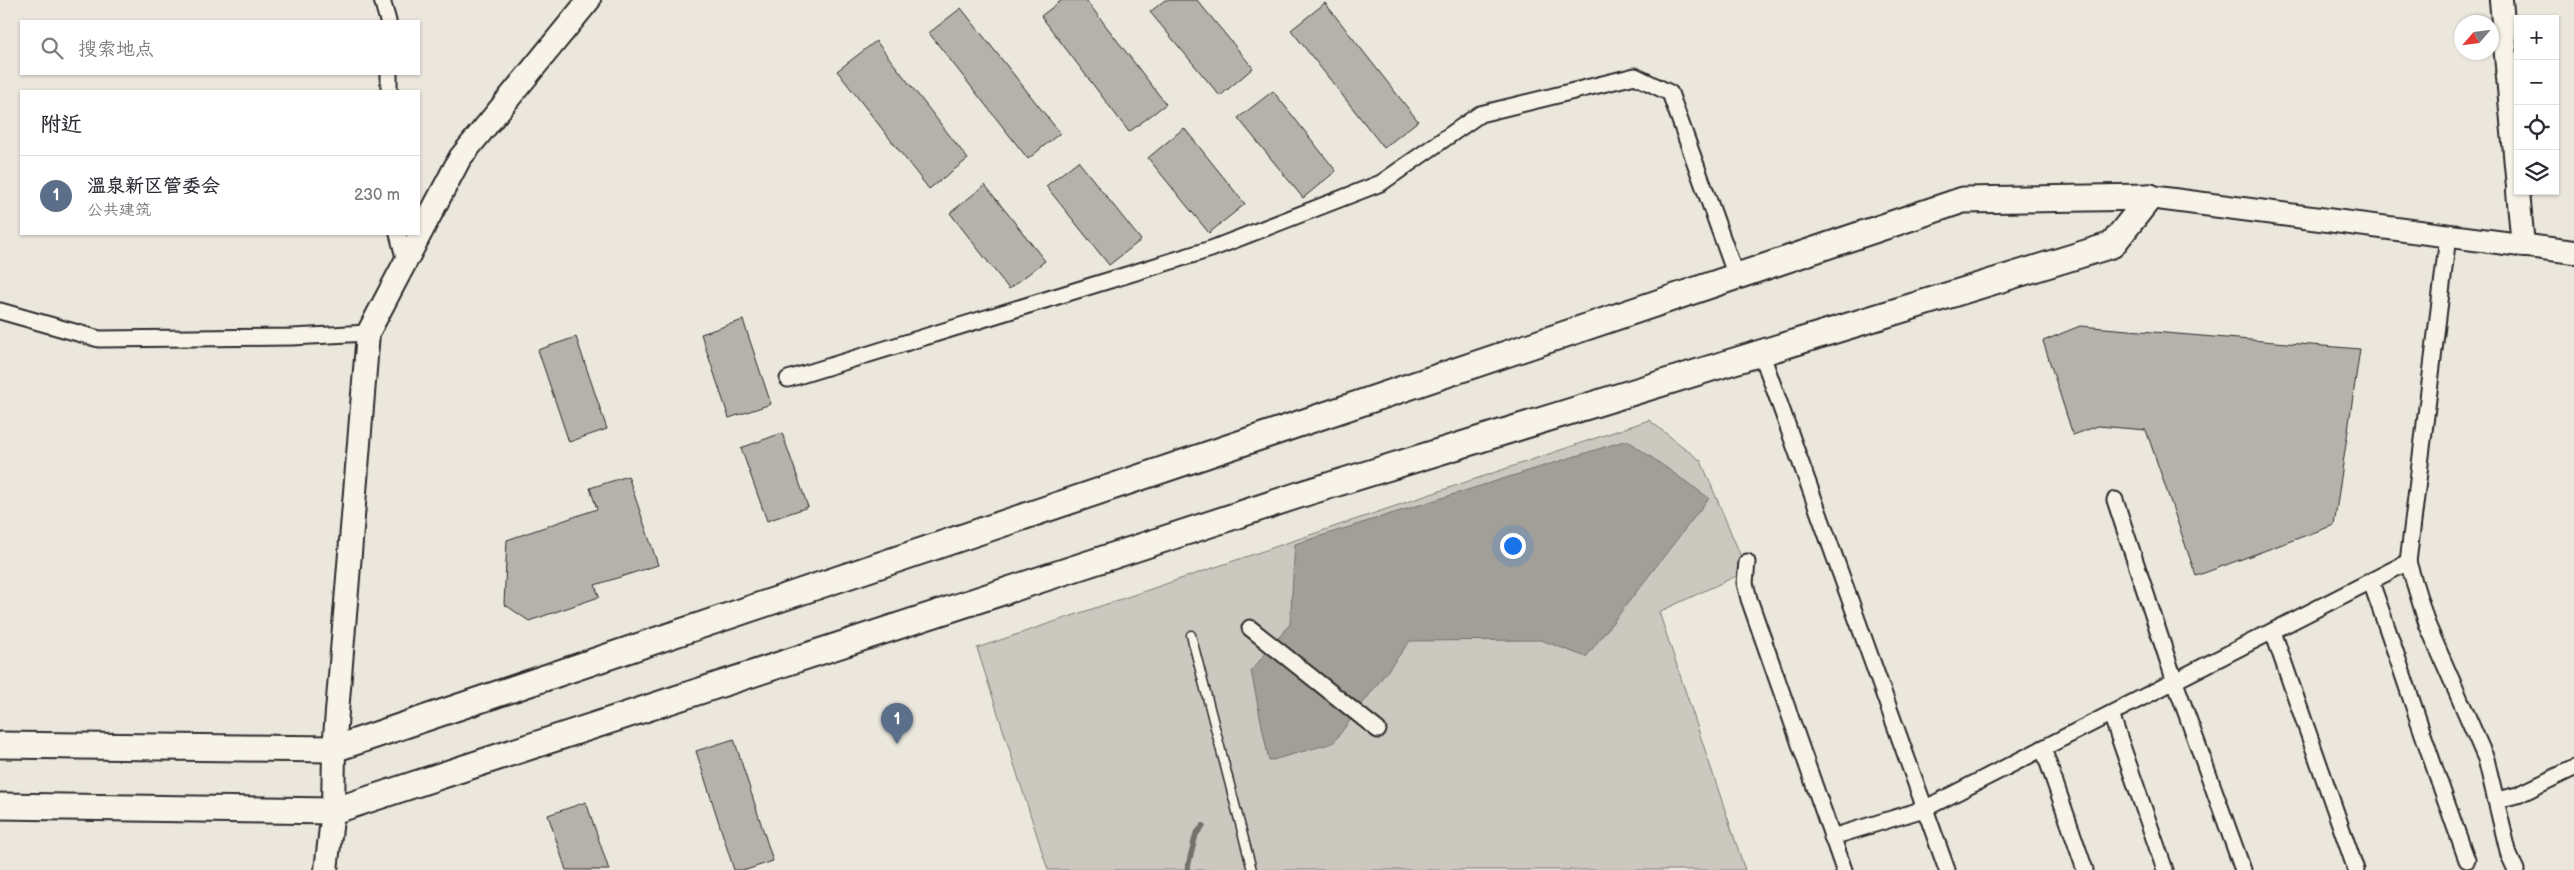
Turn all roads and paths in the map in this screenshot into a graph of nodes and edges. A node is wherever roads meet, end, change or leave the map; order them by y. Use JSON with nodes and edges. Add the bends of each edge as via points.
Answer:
{"nodes":[{"id":1,"x":382,"y":0,"type":"edge"},
{"id":2,"x":589,"y":0,"type":"edge"},
{"id":3,"x":2501,"y":0,"type":"edge"},
{"id":4,"x":388,"y":20,"type":"edge"},
{"id":5,"x":390,"y":75,"type":"edge"},
{"id":6,"x":389,"y":90,"type":"edge"},
{"id":7,"x":2515,"y":150,"type":"edge"},
{"id":8,"x":2518,"y":195,"type":"edge"},
{"id":9,"x":2150,"y":197,"type":"junction"},
{"id":10,"x":420,"y":233,"type":"edge"},
{"id":11,"x":398,"y":235,"type":"edge"},
{"id":12,"x":419,"y":235,"type":"edge"},
{"id":13,"x":2448,"y":236,"type":"junction"},
{"id":14,"x":2523,"y":246,"type":"junction"},
{"id":15,"x":2574,"y":252,"type":"edge"},
{"id":16,"x":405,"y":261,"type":"junction"},
{"id":17,"x":1736,"y":276,"type":"junction"},
{"id":18,"x":0,"y":311,"type":"edge"},
{"id":19,"x":368,"y":332,"type":"junction"},
{"id":20,"x":1761,"y":352,"type":"junction"},
{"id":21,"x":788,"y":379,"type":"dead end"},
{"id":22,"x":2115,"y":500,"type":"dead end"},
{"id":23,"x":1747,"y":562,"type":"dead end"},
{"id":24,"x":2408,"y":562,"type":"junction"},
{"id":25,"x":2370,"y":582,"type":"junction"},
{"id":26,"x":1250,"y":628,"type":"dead end"},
{"id":27,"x":2273,"y":632,"type":"junction"},
{"id":28,"x":1191,"y":635,"type":"dead end"},
{"id":29,"x":2175,"y":682,"type":"junction"},
{"id":30,"x":2111,"y":714,"type":"junction"},
{"id":31,"x":1378,"y":730,"type":"dead end"},
{"id":32,"x":0,"y":745,"type":"edge"},
{"id":33,"x":2044,"y":748,"type":"junction"},
{"id":34,"x":334,"y":749,"type":"junction"},
{"id":35,"x":2574,"y":768,"type":"edge"},
{"id":36,"x":2496,"y":800,"type":"junction"},
{"id":37,"x":0,"y":806,"type":"edge"},
{"id":38,"x":1924,"y":809,"type":"junction"},
{"id":39,"x":333,"y":811,"type":"junction"},
{"id":40,"x":1832,"y":837,"type":"junction"},
{"id":41,"x":2467,"y":860,"type":"dead end"},
{"id":42,"x":326,"y":870,"type":"edge"},
{"id":43,"x":1252,"y":870,"type":"edge"},
{"id":44,"x":1844,"y":870,"type":"edge"},
{"id":45,"x":1947,"y":870,"type":"edge"},
{"id":46,"x":2085,"y":870,"type":"edge"},
{"id":47,"x":2165,"y":870,"type":"edge"},
{"id":48,"x":2243,"y":870,"type":"edge"},
{"id":49,"x":2356,"y":870,"type":"edge"},
{"id":50,"x":2516,"y":870,"type":"edge"}],
"edges":[{"from":1,"to":4,"type":"street"},
{"from":2,"to":10,"type":"street","via":[[460,158]]},
{"from":3,"to":7,"type":"street"},
{"from":5,"to":6,"type":"street"},
{"from":8,"to":14,"type":"street"},
{"from":9,"to":13,"type":"street"},
{"from":9,"to":17,"type":"main road","via":[[1963,200]]},
{"from":9,"to":20,"type":"main road","via":[[2112,245]]},
{"from":11,"to":16,"type":"street"},
{"from":12,"to":16,"type":"street"},
{"from":13,"to":14,"type":"street"},
{"from":13,"to":24,"type":"street"},
{"from":14,"to":15,"type":"street"},
{"from":16,"to":19,"type":"street"},
{"from":17,"to":21,"type":"street","via":[[1670,93],[1635,76],[1480,114],[1382,183],[1212,249]]},
{"from":17,"to":34,"type":"main road"},
{"from":18,"to":19,"type":"street","via":[[99,339],[292,337]]},
{"from":19,"to":34,"type":"street"},
{"from":20,"to":38,"type":"street"},
{"from":20,"to":39,"type":"main road","via":[[1305,493]]},
{"from":22,"to":29,"type":"street"},
{"from":23,"to":40,"type":"street","via":[[1745,583],[1749,599]]},
{"from":24,"to":25,"type":"street"},
{"from":24,"to":36,"type":"street","via":[[2427,624],[2486,759]]},
{"from":25,"to":27,"type":"street"},
{"from":25,"to":41,"type":"street","via":[[2409,686],[2430,759]]},
{"from":26,"to":31,"type":"street"},
{"from":27,"to":29,"type":"street"},
{"from":27,"to":49,"type":"street"},
{"from":28,"to":43,"type":"lane"},
{"from":29,"to":30,"type":"street"},
{"from":29,"to":48,"type":"street"},
{"from":30,"to":33,"type":"street"},
{"from":30,"to":47,"type":"street"},
{"from":32,"to":34,"type":"main road"},
{"from":33,"to":38,"type":"street"},
{"from":33,"to":46,"type":"street"},
{"from":34,"to":39,"type":"street"},
{"from":35,"to":36,"type":"street","via":[[2518,795]]},
{"from":36,"to":50,"type":"street","via":[[2509,855]]},
{"from":37,"to":39,"type":"main road"},
{"from":38,"to":40,"type":"street"},
{"from":38,"to":45,"type":"street"},
{"from":39,"to":42,"type":"street"},
{"from":40,"to":44,"type":"street"}]}
